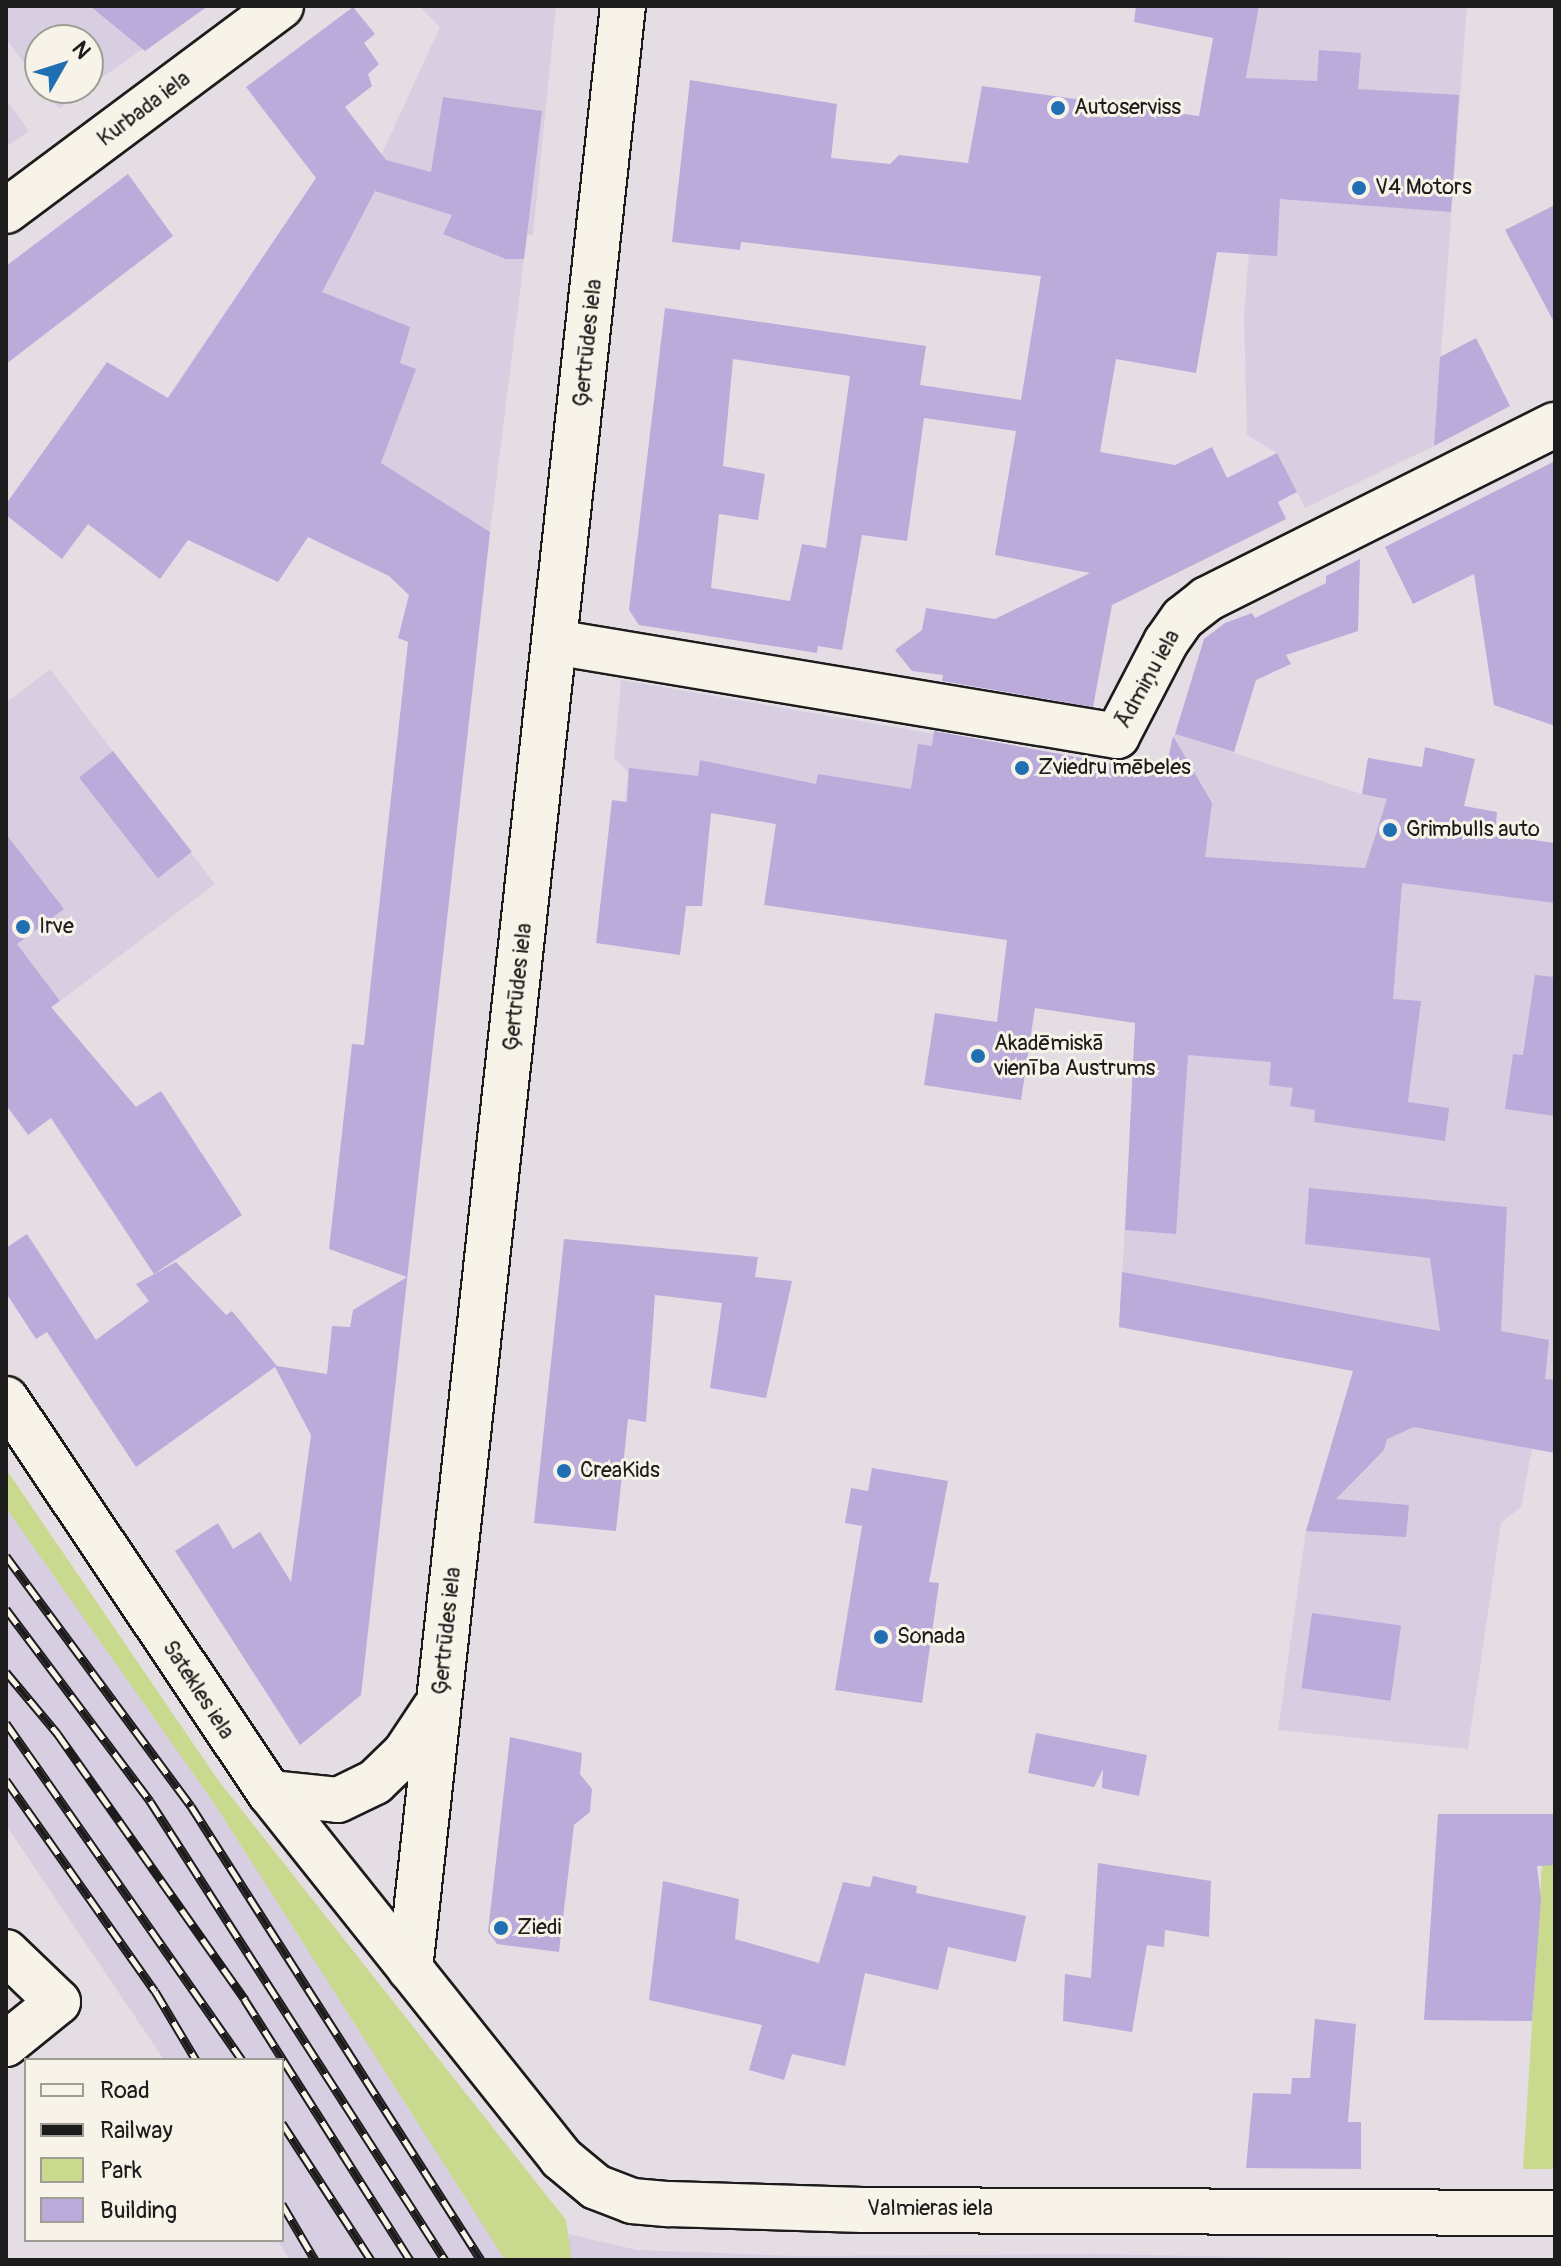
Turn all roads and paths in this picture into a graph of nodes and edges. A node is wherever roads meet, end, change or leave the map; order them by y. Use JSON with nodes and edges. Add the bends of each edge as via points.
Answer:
{"nodes":[{"id":1,"x":281,"y":6,"type":"edge"},
{"id":2,"x":623,"y":6,"type":"edge"},
{"id":3,"x":6,"y":211,"type":"edge"},
{"id":4,"x":1555,"y":425,"type":"edge"},
{"id":5,"x":554,"y":642,"type":"junction"},
{"id":6,"x":6,"y":1399,"type":"edge"},
{"id":7,"x":439,"y":1703,"type":"junction"},
{"id":8,"x":270,"y":1793,"type":"junction"},
{"id":9,"x":6,"y":1952,"type":"edge"},
{"id":10,"x":410,"y":1969,"type":"junction"},
{"id":11,"x":6,"y":2044,"type":"edge"},
{"id":12,"x":1555,"y":2213,"type":"edge"}],
"edges":[{"from":1,"to":3,"type":"street","name":"Kurbada iela"},
{"from":2,"to":5,"type":"street","name":"Ģertrūdes iela"},
{"from":4,"to":5,"type":"street","name":"Ādmiņu iela","via":[[1207,599],[1183,618],[1166,642],[1117,736]]},
{"from":5,"to":7,"type":"street","name":"Ģertrūdes iela"},
{"from":6,"to":8,"type":"street","name":"Satekles iela"},
{"from":7,"to":8,"type":"street","via":[[405,1753],[375,1782],[338,1800]]},
{"from":7,"to":10,"type":"street","name":"Ģertrūdes iela"},
{"from":8,"to":10,"type":"street","name":"Satekles iela"},
{"from":9,"to":11,"type":"street","via":[[58,2002]]},
{"from":10,"to":12,"type":"street","name":"Valmieras iela","via":[[561,2158],[596,2187],[632,2201],[863,2210]]}]}
